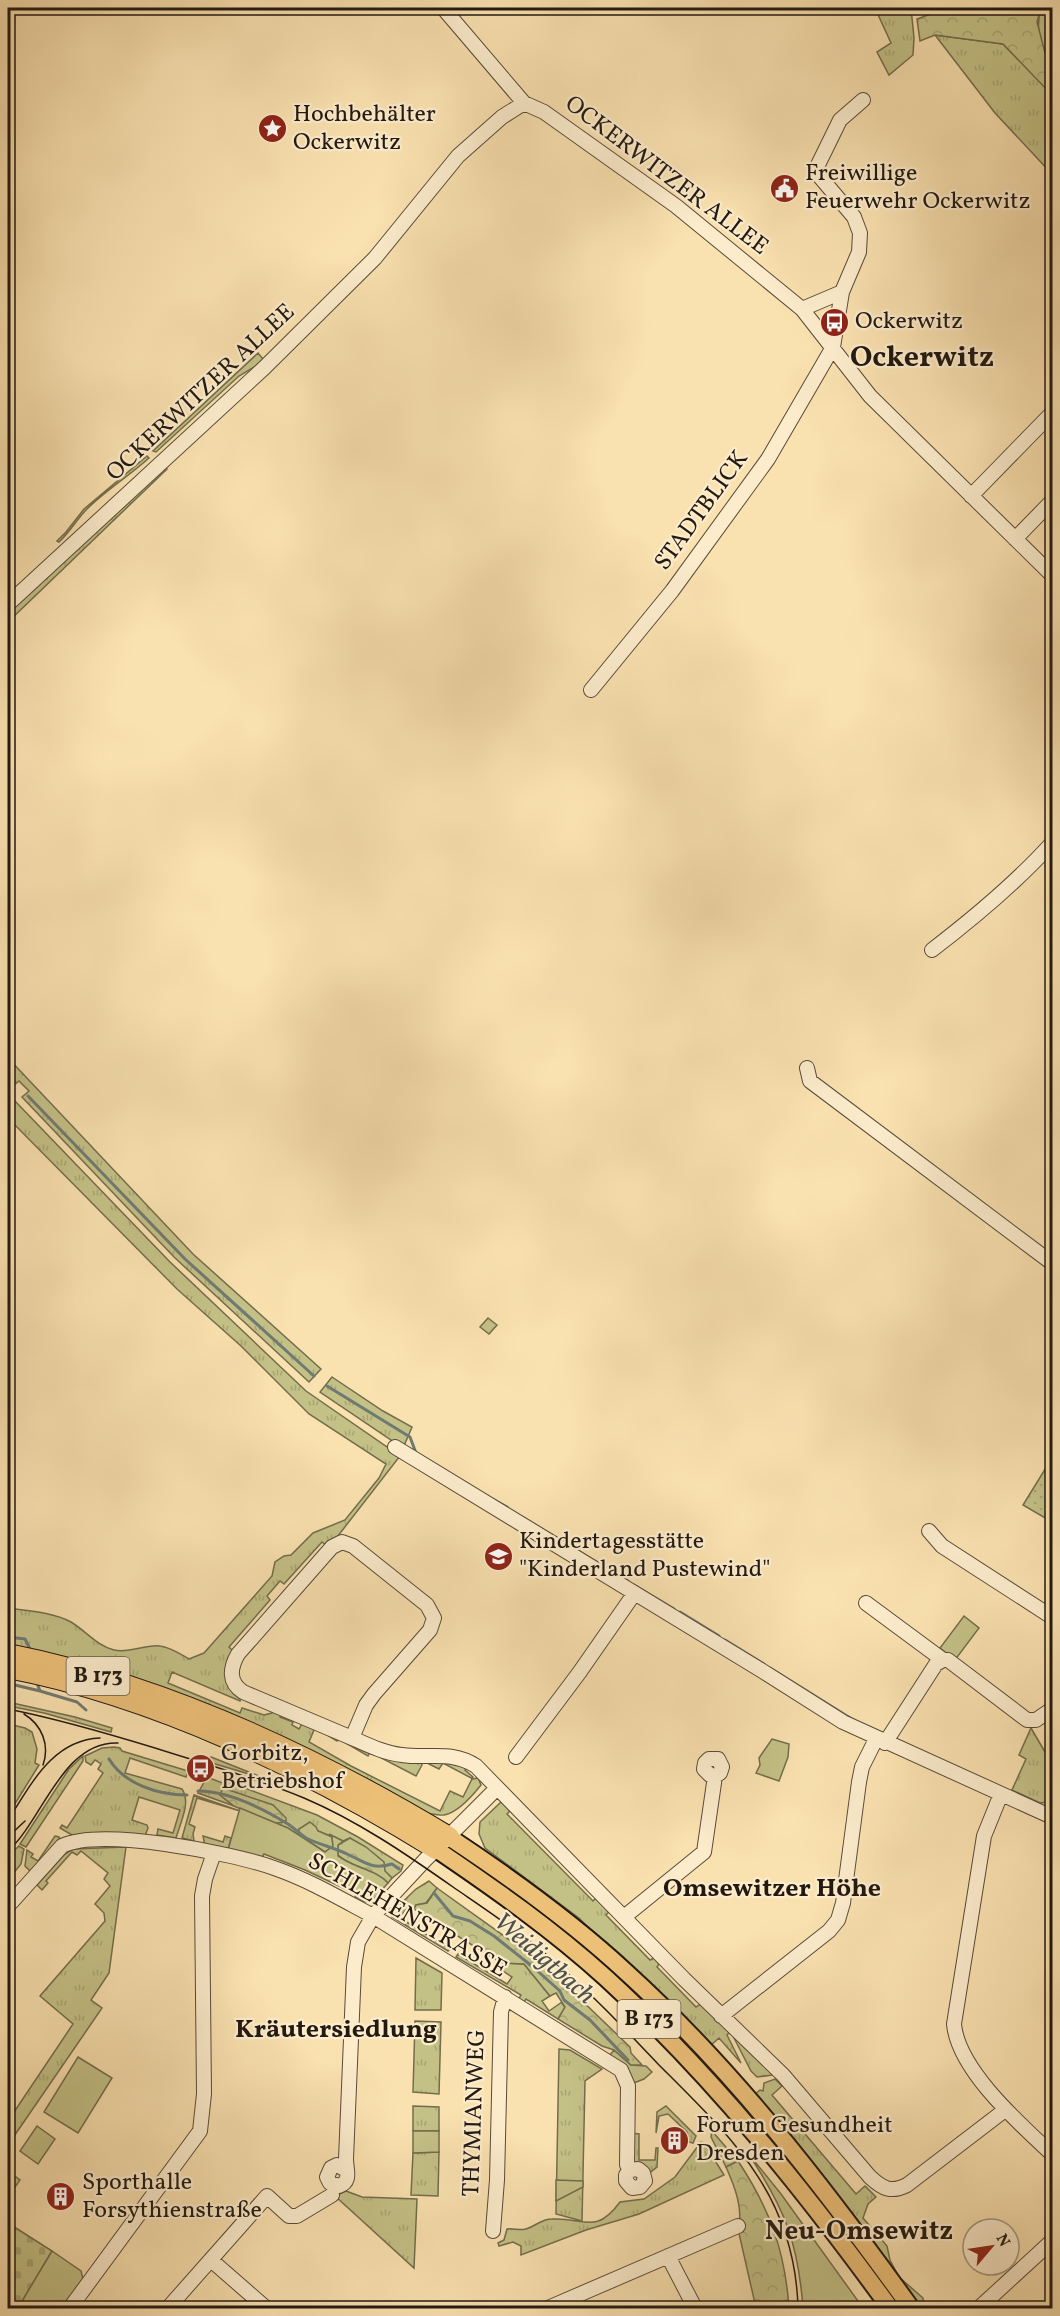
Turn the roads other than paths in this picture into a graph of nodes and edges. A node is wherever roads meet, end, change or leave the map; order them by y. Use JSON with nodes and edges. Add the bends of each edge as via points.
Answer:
{"nodes":[{"id":1,"x":443,"y":8,"type":"edge"},
{"id":2,"x":863,"y":100,"type":"dead end"},
{"id":3,"x":524,"y":103,"type":"junction"},
{"id":4,"x":842,"y":291,"type":"junction"},
{"id":5,"x":802,"y":309,"type":"junction"},
{"id":6,"x":833,"y":347,"type":"junction"},
{"id":7,"x":1053,"y":413,"type":"edge"},
{"id":8,"x":971,"y":496,"type":"junction"},
{"id":9,"x":1053,"y":501,"type":"edge"},
{"id":10,"x":1015,"y":539,"type":"junction"},
{"id":11,"x":1053,"y":575,"type":"edge"},
{"id":12,"x":8,"y":604,"type":"edge"},
{"id":13,"x":591,"y":690,"type":"dead end"},
{"id":14,"x":1053,"y":843,"type":"edge"},
{"id":15,"x":932,"y":950,"type":"dead end"},
{"id":16,"x":807,"y":1068,"type":"dead end"},
{"id":17,"x":1053,"y":1263,"type":"edge"},
{"id":18,"x":395,"y":1447,"type":"dead end"},
{"id":19,"x":929,"y":1531,"type":"dead end"},
{"id":20,"x":634,"y":1594,"type":"junction"},
{"id":21,"x":866,"y":1603,"type":"dead end"},
{"id":22,"x":1053,"y":1617,"type":"edge"},
{"id":23,"x":8,"y":1654,"type":"edge"},
{"id":24,"x":943,"y":1660,"type":"junction"},
{"id":25,"x":8,"y":1668,"type":"edge"},
{"id":26,"x":1053,"y":1709,"type":"edge"},
{"id":27,"x":352,"y":1738,"type":"junction"},
{"id":28,"x":881,"y":1741,"type":"junction"},
{"id":29,"x":516,"y":1757,"type":"dead end"},
{"id":30,"x":715,"y":1776,"type":"dead end"},
{"id":31,"x":497,"y":1788,"type":"junction"},
{"id":32,"x":1001,"y":1794,"type":"junction"},
{"id":33,"x":1051,"y":1813,"type":"edge"},
{"id":34,"x":443,"y":1843,"type":"junction"},
{"id":35,"x":214,"y":1853,"type":"junction"},
{"id":36,"x":8,"y":1906,"type":"edge"},
{"id":37,"x":374,"y":1916,"type":"junction"},
{"id":38,"x":624,"y":1917,"type":"junction"},
{"id":39,"x":505,"y":1997,"type":"junction"},
{"id":40,"x":721,"y":2016,"type":"junction"},
{"id":41,"x":1005,"y":2110,"type":"junction"},
{"id":42,"x":1053,"y":2154,"type":"edge"},
{"id":43,"x":346,"y":2170,"type":"dead end"},
{"id":44,"x":630,"y":2170,"type":"dead end"},
{"id":45,"x":332,"y":2195,"type":"dead end"},
{"id":46,"x":738,"y":2226,"type":"dead end"},
{"id":47,"x":493,"y":2231,"type":"dead end"},
{"id":48,"x":1053,"y":2241,"type":"edge"},
{"id":49,"x":668,"y":2256,"type":"junction"},
{"id":50,"x":211,"y":2260,"type":"junction"},
{"id":51,"x":694,"y":2307,"type":"edge"},
{"id":52,"x":70,"y":2308,"type":"edge"},
{"id":53,"x":168,"y":2308,"type":"edge"},
{"id":54,"x":266,"y":2308,"type":"edge"},
{"id":55,"x":548,"y":2308,"type":"edge"},
{"id":56,"x":890,"y":2308,"type":"edge"},
{"id":57,"x":911,"y":2308,"type":"edge"},
{"id":58,"x":979,"y":2308,"type":"edge"}],
"edges":[{"from":1,"to":3,"type":"street"},
{"from":2,"to":4,"type":"street","via":[[840,120],[815,171],[854,217],[860,232],[859,252]]},
{"from":3,"to":5,"type":"street","name":"OCKERWITZER ALLEE","via":[[561,123],[676,206]]},
{"from":3,"to":12,"type":"street","name":"OCKERWITZER ALLEE","via":[[458,156],[375,258],[268,364]]},
{"from":4,"to":5,"type":"street"},
{"from":4,"to":6,"type":"street"},
{"from":5,"to":6,"type":"street","name":"OCKERWITZER ALLEE"},
{"from":6,"to":8,"type":"street","name":"OCKERWITZER ALLEE","via":[[870,396]]},
{"from":6,"to":13,"type":"street","name":"STADTBLICK","via":[[768,459],[672,591]]},
{"from":7,"to":8,"type":"street"},
{"from":8,"to":10,"type":"street","name":"OCKERWITZER ALLEE"},
{"from":9,"to":10,"type":"street"},
{"from":10,"to":11,"type":"street","name":"OCKERWITZER ALLEE"},
{"from":14,"to":15,"type":"street","via":[[984,909]]},
{"from":16,"to":17,"type":"street","via":[[810,1081]]},
{"from":18,"to":20,"type":"street"},
{"from":19,"to":22,"type":"street","via":[[942,1546]]},
{"from":20,"to":28,"type":"street","via":[[843,1722]]},
{"from":20,"to":29,"type":"street"},
{"from":21,"to":24,"type":"street"},
{"from":23,"to":34,"type":"highway","number":"B 173","via":[[114,1681],[255,1735],[374,1793]]},
{"from":24,"to":26,"type":"street","via":[[1027,1720],[1036,1720]]},
{"from":24,"to":28,"type":"street","via":[[936,1664]]},
{"from":25,"to":34,"type":"highway","number":"B 173","via":[[110,1695],[213,1733]]},
{"from":27,"to":27,"type":"street","via":[[243,1692],[231,1678],[238,1654],[332,1546],[342,1542],[353,1546],[427,1605],[434,1618],[430,1630],[366,1705]]},
{"from":27,"to":31,"type":"street","via":[[402,1755],[465,1759]]},
{"from":28,"to":32,"type":"street"},
{"from":28,"to":40,"type":"street","via":[[862,1767],[838,1920]]},
{"from":30,"to":38,"type":"street","via":[[702,1854]]},
{"from":31,"to":34,"type":"street"},
{"from":31,"to":38,"type":"street"},
{"from":32,"to":33,"type":"street"},
{"from":32,"to":41,"type":"street","via":[[984,1836],[954,2025],[963,2055]]},
{"from":34,"to":37,"type":"street"},
{"from":34,"to":56,"type":"main road","number":"B 173","via":[[560,1938],[656,2026],[770,2152]]},
{"from":34,"to":57,"type":"main road","number":"B 173","via":[[524,1887],[577,1929],[671,2016],[811,2175]]},
{"from":35,"to":36,"type":"street","name":"SCHLEHENSTRASSE","via":[[122,1840],[71,1842],[62,1846]]},
{"from":35,"to":37,"type":"street","name":"SCHLEHENSTRASSE","via":[[280,1870]]},
{"from":35,"to":52,"type":"street","via":[[202,1896],[204,2094],[200,2132]]},
{"from":37,"to":39,"type":"street","name":"SCHLEHENSTRASSE"},
{"from":37,"to":43,"type":"street","via":[[358,1942],[354,1967]]},
{"from":38,"to":40,"type":"street"},
{"from":39,"to":44,"type":"street","name":"SCHLEHENSTRASSE","via":[[621,2070],[628,2086]]},
{"from":39,"to":47,"type":"street","name":"THYMIANWEG"},
{"from":40,"to":41,"type":"street","via":[[783,2075],[870,2177],[887,2190],[907,2185]]},
{"from":41,"to":42,"type":"street"},
{"from":45,"to":50,"type":"street","via":[[297,2216],[289,2216],[267,2196]]},
{"from":46,"to":49,"type":"street"},
{"from":48,"to":58,"type":"street"},
{"from":49,"to":51,"type":"street"},
{"from":49,"to":55,"type":"street"},
{"from":50,"to":53,"type":"street"},
{"from":50,"to":54,"type":"street"}]}
